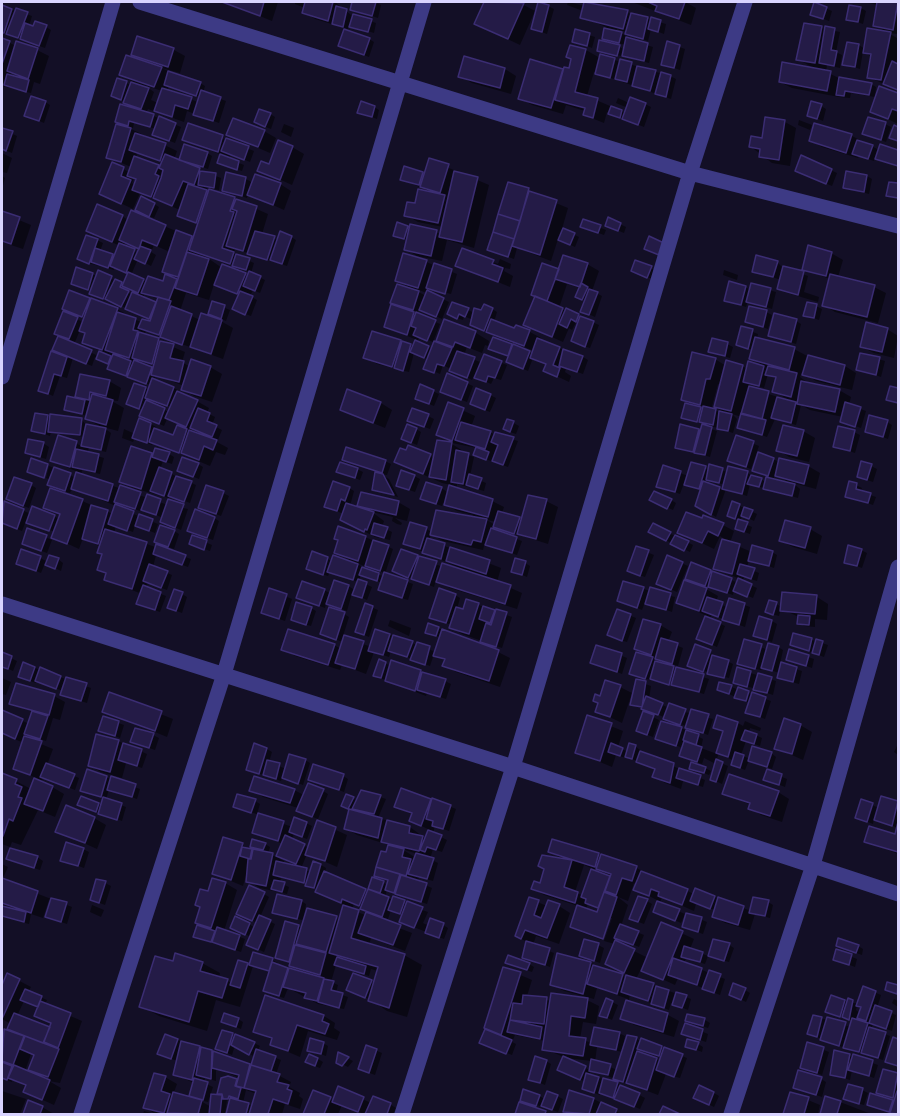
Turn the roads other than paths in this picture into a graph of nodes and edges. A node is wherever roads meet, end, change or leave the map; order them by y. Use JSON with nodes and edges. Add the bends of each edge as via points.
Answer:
{"nodes":[{"id":1,"x":113,"y":2,"type":"edge"},
{"id":2,"x":140,"y":2,"type":"edge"},
{"id":3,"x":424,"y":2,"type":"edge"},
{"id":4,"x":745,"y":2,"type":"edge"},
{"id":5,"x":399,"y":83,"type":"junction"},
{"id":6,"x":690,"y":173,"type":"junction"},
{"id":7,"x":898,"y":226,"type":"edge"},
{"id":8,"x":2,"y":377,"type":"edge"},
{"id":9,"x":898,"y":567,"type":"edge"},
{"id":10,"x":2,"y":604,"type":"edge"},
{"id":11,"x":224,"y":674,"type":"junction"},
{"id":12,"x":513,"y":766,"type":"junction"},
{"id":13,"x":813,"y":866,"type":"junction"},
{"id":14,"x":898,"y":894,"type":"edge"},
{"id":15,"x":81,"y":1114,"type":"edge"},
{"id":16,"x":402,"y":1114,"type":"edge"},
{"id":17,"x":732,"y":1114,"type":"edge"}],
"edges":[{"from":1,"to":8,"type":"street"},
{"from":2,"to":5,"type":"street"},
{"from":3,"to":5,"type":"street"},
{"from":4,"to":6,"type":"street"},
{"from":5,"to":6,"type":"street"},
{"from":5,"to":11,"type":"street"},
{"from":6,"to":7,"type":"street"},
{"from":6,"to":12,"type":"street"},
{"from":9,"to":13,"type":"street"},
{"from":10,"to":11,"type":"street"},
{"from":11,"to":12,"type":"street"},
{"from":11,"to":15,"type":"street"},
{"from":12,"to":13,"type":"street"},
{"from":12,"to":16,"type":"street"},
{"from":13,"to":14,"type":"street"},
{"from":13,"to":17,"type":"street"}]}
